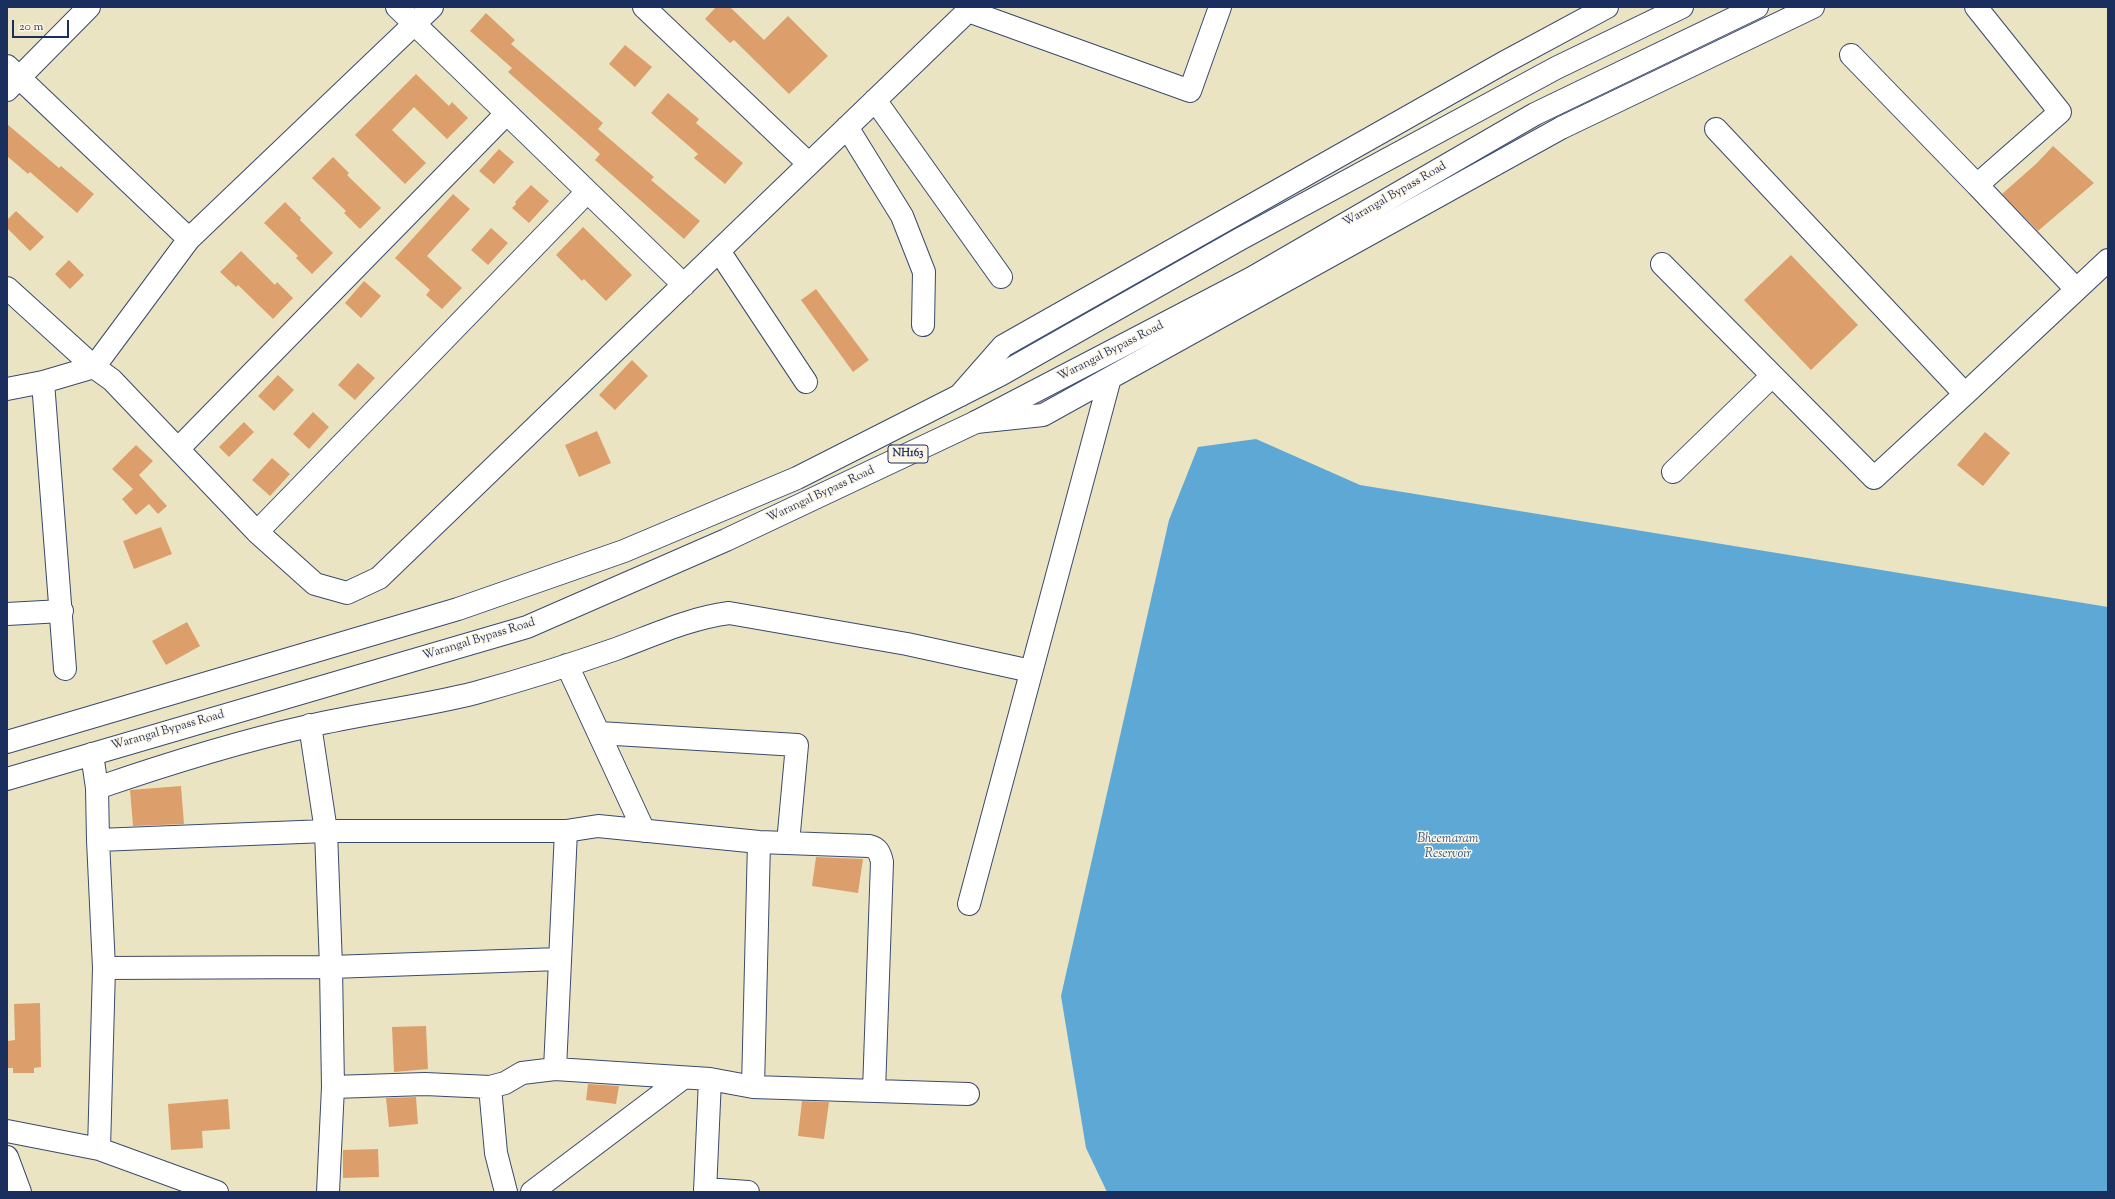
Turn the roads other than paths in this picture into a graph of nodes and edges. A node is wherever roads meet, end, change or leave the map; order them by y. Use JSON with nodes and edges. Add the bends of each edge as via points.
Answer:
{"nodes":[{"id":1,"x":88,"y":7,"type":"edge"},
{"id":2,"x":397,"y":7,"type":"edge"},
{"id":3,"x":432,"y":7,"type":"edge"},
{"id":4,"x":644,"y":7,"type":"edge"},
{"id":5,"x":1220,"y":7,"type":"edge"},
{"id":6,"x":1607,"y":7,"type":"edge"},
{"id":7,"x":1682,"y":7,"type":"edge"},
{"id":8,"x":1757,"y":7,"type":"edge"},
{"id":9,"x":1813,"y":7,"type":"edge"},
{"id":10,"x":1976,"y":7,"type":"edge"},
{"id":11,"x":970,"y":9,"type":"edge"},
{"id":12,"x":414,"y":25,"type":"junction"},
{"id":13,"x":1851,"y":55,"type":"dead end"},
{"id":14,"x":11,"y":78,"type":"edge"},
{"id":15,"x":875,"y":100,"type":"junction"},
{"id":16,"x":506,"y":114,"type":"junction"},
{"id":17,"x":847,"y":128,"type":"junction"},
{"id":18,"x":1716,"y":129,"type":"dead end"},
{"id":19,"x":809,"y":164,"type":"junction"},
{"id":20,"x":1977,"y":185,"type":"junction"},
{"id":21,"x":588,"y":192,"type":"junction"},
{"id":22,"x":190,"y":239,"type":"junction"},
{"id":23,"x":719,"y":251,"type":"junction"},
{"id":24,"x":2108,"y":260,"type":"edge"},
{"id":25,"x":1662,"y":264,"type":"dead end"},
{"id":26,"x":1001,"y":277,"type":"dead end"},
{"id":27,"x":684,"y":285,"type":"junction"},
{"id":28,"x":7,"y":288,"type":"edge"},
{"id":29,"x":2076,"y":289,"type":"junction"},
{"id":30,"x":923,"y":325,"type":"dead end"},
{"id":31,"x":94,"y":367,"type":"junction"},
{"id":32,"x":1772,"y":376,"type":"junction"},
{"id":33,"x":1110,"y":378,"type":"junction"},
{"id":34,"x":43,"y":382,"type":"junction"},
{"id":35,"x":806,"y":382,"type":"dead end"},
{"id":36,"x":7,"y":389,"type":"edge"},
{"id":37,"x":1965,"y":394,"type":"junction"},
{"id":38,"x":960,"y":395,"type":"junction"},
{"id":39,"x":976,"y":422,"type":"junction"},
{"id":40,"x":178,"y":448,"type":"junction"},
{"id":41,"x":1673,"y":472,"type":"dead end"},
{"id":42,"x":257,"y":532,"type":"junction"},
{"id":43,"x":62,"y":611,"type":"junction"},
{"id":44,"x":7,"y":614,"type":"edge"},
{"id":45,"x":567,"y":665,"type":"junction"},
{"id":46,"x":65,"y":669,"type":"dead end"},
{"id":47,"x":1030,"y":671,"type":"junction"},
{"id":48,"x":310,"y":725,"type":"junction"},
{"id":49,"x":599,"y":733,"type":"junction"},
{"id":50,"x":7,"y":742,"type":"edge"},
{"id":51,"x":92,"y":754,"type":"junction"},
{"id":52,"x":7,"y":779,"type":"edge"},
{"id":53,"x":98,"y":788,"type":"junction"},
{"id":54,"x":326,"y":831,"type":"junction"},
{"id":55,"x":644,"y":831,"type":"junction"},
{"id":56,"x":566,"y":832,"type":"junction"},
{"id":57,"x":98,"y":840,"type":"junction"},
{"id":58,"x":759,"y":842,"type":"junction"},
{"id":59,"x":788,"y":843,"type":"junction"},
{"id":60,"x":969,"y":904,"type":"dead end"},
{"id":61,"x":559,"y":959,"type":"junction"},
{"id":62,"x":331,"y":966,"type":"junction"},
{"id":63,"x":104,"y":968,"type":"junction"},
{"id":64,"x":555,"y":1069,"type":"junction"},
{"id":65,"x":682,"y":1078,"type":"junction"},
{"id":66,"x":710,"y":1079,"type":"junction"},
{"id":67,"x":333,"y":1087,"type":"junction"},
{"id":68,"x":490,"y":1087,"type":"junction"},
{"id":69,"x":753,"y":1087,"type":"junction"},
{"id":70,"x":874,"y":1091,"type":"junction"},
{"id":71,"x":968,"y":1094,"type":"dead end"},
{"id":72,"x":7,"y":1131,"type":"edge"},
{"id":73,"x":99,"y":1149,"type":"junction"},
{"id":74,"x":7,"y":1158,"type":"edge"},
{"id":75,"x":180,"y":1185,"type":"edge"},
{"id":76,"x":704,"y":1190,"type":"edge"},
{"id":77,"x":20,"y":1192,"type":"edge"},
{"id":78,"x":217,"y":1192,"type":"edge"},
{"id":79,"x":328,"y":1192,"type":"edge"},
{"id":80,"x":506,"y":1192,"type":"edge"},
{"id":81,"x":532,"y":1192,"type":"edge"},
{"id":82,"x":748,"y":1192,"type":"edge"}],
"edges":[{"from":1,"to":14,"type":"main road"},
{"from":2,"to":12,"type":"main road"},
{"from":3,"to":12,"type":"main road"},
{"from":4,"to":19,"type":"main road"},
{"from":5,"to":11,"type":"main road","via":[[1190,91]]},
{"from":6,"to":38,"type":"main road","via":[[1003,346]]},
{"from":7,"to":38,"type":"main road","number":"NH163","via":[[1549,71]]},
{"from":8,"to":39,"type":"main road","name":"Warangal Bypass Road","number":"NH163","via":[[1535,114],[1252,278]]},
{"from":9,"to":33,"type":"main road","via":[[1561,128]]},
{"from":10,"to":20,"type":"main road","via":[[2060,112]]},
{"from":11,"to":15,"type":"main road"},
{"from":12,"to":16,"type":"main road"},
{"from":12,"to":22,"type":"main road"},
{"from":13,"to":20,"type":"main road"},
{"from":14,"to":22,"type":"main road"},
{"from":15,"to":17,"type":"main road"},
{"from":15,"to":26,"type":"main road"},
{"from":16,"to":21,"type":"main road"},
{"from":16,"to":40,"type":"main road"},
{"from":17,"to":19,"type":"main road"},
{"from":17,"to":30,"type":"main road","via":[[902,216],[919,258],[924,272]]},
{"from":18,"to":37,"type":"main road"},
{"from":19,"to":23,"type":"main road"},
{"from":20,"to":29,"type":"main road"},
{"from":21,"to":27,"type":"main road"},
{"from":21,"to":42,"type":"main road"},
{"from":22,"to":31,"type":"main road"},
{"from":23,"to":27,"type":"main road"},
{"from":23,"to":35,"type":"main road"},
{"from":24,"to":29,"type":"main road"},
{"from":25,"to":32,"type":"main road"},
{"from":27,"to":42,"type":"main road","via":[[379,578],[347,593],[316,584]]},
{"from":28,"to":31,"type":"main road"},
{"from":29,"to":37,"type":"main road"},
{"from":31,"to":34,"type":"main road"},
{"from":31,"to":40,"type":"main road","via":[[112,380]]},
{"from":32,"to":37,"type":"main road","via":[[1874,478]]},
{"from":32,"to":41,"type":"main road"},
{"from":33,"to":39,"type":"main road","via":[[1043,415]]},
{"from":33,"to":47,"type":"main road"},
{"from":34,"to":36,"type":"main road"},
{"from":34,"to":43,"type":"main road"},
{"from":38,"to":50,"type":"main road","number":"NH163","via":[[797,478],[624,551],[458,609]]},
{"from":39,"to":51,"type":"main road","name":"Warangal Bypass Road","number":"NH163","via":[[726,540],[527,627]]},
{"from":40,"to":42,"type":"main road"},
{"from":43,"to":44,"type":"main road"},
{"from":43,"to":46,"type":"main road"},
{"from":45,"to":47,"type":"main road","via":[[685,622],[729,613],[907,644]]},
{"from":45,"to":48,"type":"main road","via":[[474,693],[408,708]]},
{"from":45,"to":49,"type":"main road"},
{"from":47,"to":60,"type":"main road"},
{"from":48,"to":53,"type":"main road","via":[[195,755]]},
{"from":48,"to":54,"type":"main road"},
{"from":49,"to":55,"type":"main road"},
{"from":49,"to":59,"type":"main road","via":[[797,745]]},
{"from":51,"to":52,"type":"main road","name":"Warangal Bypass Road","number":"NH163"},
{"from":51,"to":53,"type":"main road"},
{"from":53,"to":57,"type":"main road"},
{"from":54,"to":56,"type":"main road"},
{"from":54,"to":57,"type":"main road"},
{"from":54,"to":62,"type":"main road"},
{"from":55,"to":56,"type":"main road","via":[[598,826]]},
{"from":55,"to":58,"type":"main road"},
{"from":56,"to":61,"type":"main road"},
{"from":57,"to":63,"type":"main road"},
{"from":58,"to":59,"type":"main road"},
{"from":58,"to":69,"type":"main road"},
{"from":59,"to":70,"type":"main road","via":[[869,846],[880,853],[882,862]]},
{"from":61,"to":62,"type":"main road"},
{"from":61,"to":64,"type":"main road"},
{"from":62,"to":63,"type":"main road"},
{"from":62,"to":67,"type":"main road"},
{"from":63,"to":73,"type":"main road"},
{"from":64,"to":65,"type":"main road"},
{"from":64,"to":68,"type":"main road","via":[[522,1073],[505,1083]]},
{"from":65,"to":66,"type":"main road"},
{"from":65,"to":81,"type":"main road"},
{"from":66,"to":69,"type":"main road"},
{"from":66,"to":76,"type":"main road"},
{"from":67,"to":68,"type":"main road","via":[[425,1084]]},
{"from":67,"to":79,"type":"main road"},
{"from":68,"to":80,"type":"main road","via":[[496,1153]]},
{"from":69,"to":70,"type":"main road"},
{"from":70,"to":71,"type":"main road"},
{"from":72,"to":73,"type":"main road"},
{"from":73,"to":75,"type":"main road"},
{"from":74,"to":77,"type":"main road"},
{"from":75,"to":78,"type":"main road"},
{"from":76,"to":82,"type":"main road"}]}
